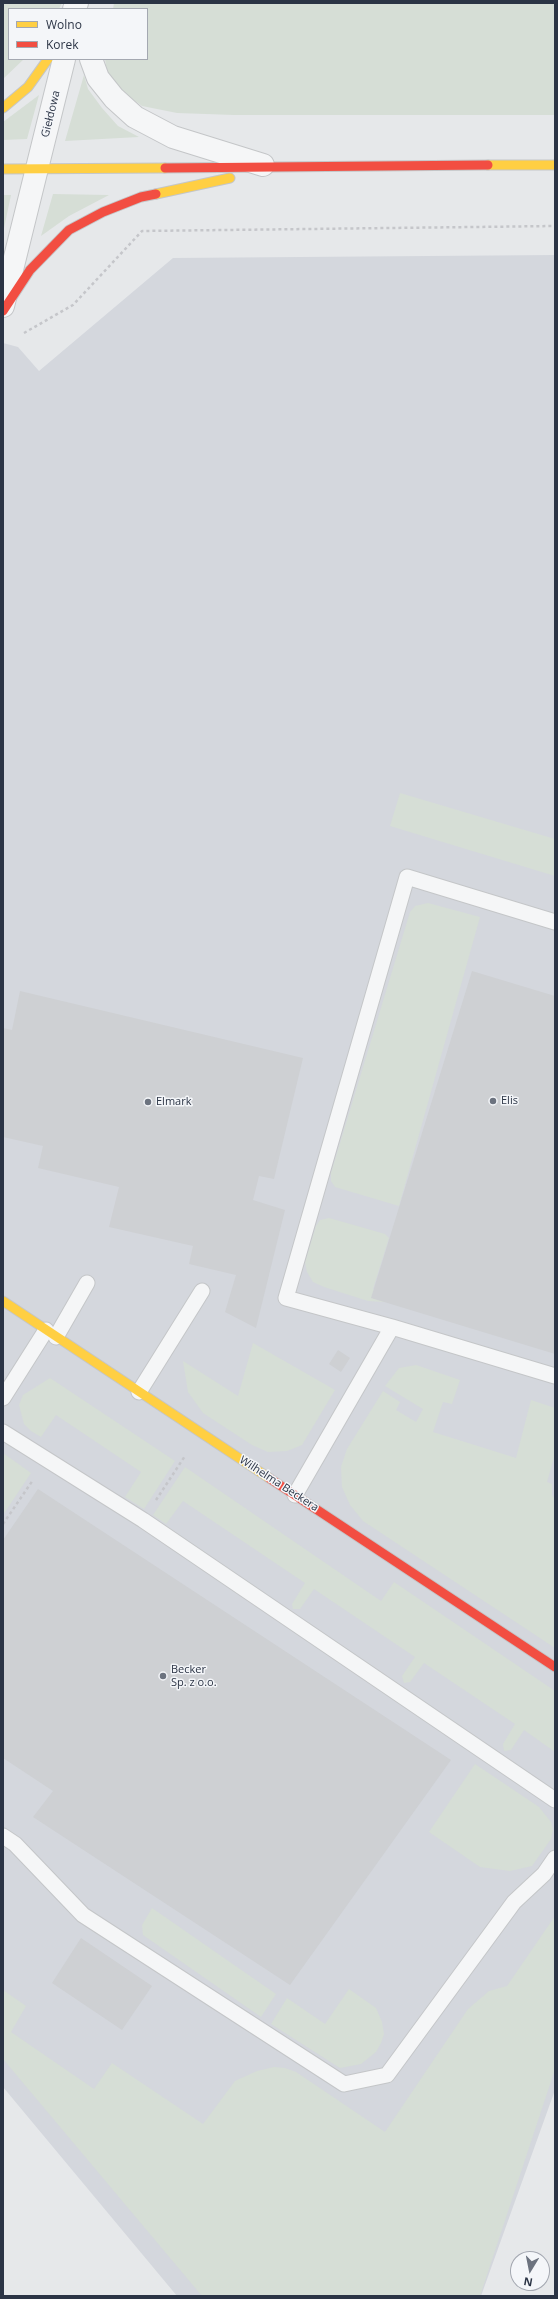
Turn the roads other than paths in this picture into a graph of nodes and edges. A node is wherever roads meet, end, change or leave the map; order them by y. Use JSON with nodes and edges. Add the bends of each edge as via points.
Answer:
{"nodes":[{"id":1,"x":47,"y":60,"type":"edge"},
{"id":2,"x":64,"y":60,"type":"edge"},
{"id":3,"x":91,"y":60,"type":"edge"},
{"id":4,"x":3,"y":108,"type":"edge"},
{"id":5,"x":555,"y":165,"type":"edge"},
{"id":6,"x":274,"y":168,"type":"junction"},
{"id":7,"x":3,"y":169,"type":"edge"},
{"id":8,"x":37,"y":169,"type":"junction"},
{"id":9,"x":3,"y":306,"type":"edge"},
{"id":10,"x":3,"y":311,"type":"edge"},
{"id":11,"x":555,"y":922,"type":"edge"},
{"id":12,"x":87,"y":1283,"type":"dead end"},
{"id":13,"x":202,"y":1291,"type":"dead end"},
{"id":14,"x":3,"y":1301,"type":"edge"},
{"id":15,"x":392,"y":1327,"type":"junction"},
{"id":16,"x":51,"y":1333,"type":"junction"},
{"id":17,"x":555,"y":1376,"type":"edge"},
{"id":18,"x":139,"y":1392,"type":"junction"},
{"id":19,"x":3,"y":1398,"type":"edge"},
{"id":20,"x":3,"y":1432,"type":"edge"},
{"id":21,"x":295,"y":1495,"type":"junction"},
{"id":22,"x":555,"y":1667,"type":"edge"},
{"id":23,"x":555,"y":1800,"type":"edge"},
{"id":24,"x":3,"y":1836,"type":"edge"},
{"id":25,"x":555,"y":1858,"type":"edge"}],
"edges":[{"from":1,"to":4,"type":"street","via":[[28,87]]},
{"from":2,"to":8,"type":"street","name":"Giełdowa"},
{"from":3,"to":6,"type":"street","via":[[98,78],[114,98],[135,117],[174,137]]},
{"from":5,"to":6,"type":"street"},
{"from":6,"to":8,"type":"street"},
{"from":6,"to":10,"type":"street","via":[[142,197],[103,212],[69,230],[30,270]]},
{"from":7,"to":8,"type":"street"},
{"from":8,"to":9,"type":"street"},
{"from":11,"to":15,"type":"lane","via":[[407,877],[286,1298]]},
{"from":12,"to":16,"type":"lane"},
{"from":13,"to":18,"type":"lane"},
{"from":14,"to":16,"type":"street","name":"Wilhelma Beckera"},
{"from":15,"to":17,"type":"lane"},
{"from":15,"to":21,"type":"lane"},
{"from":16,"to":18,"type":"street","name":"Wilhelma Beckera"},
{"from":16,"to":19,"type":"lane"},
{"from":18,"to":21,"type":"street","name":"Wilhelma Beckera"},
{"from":20,"to":23,"type":"lane","via":[[142,1520]]},
{"from":21,"to":22,"type":"street","name":"Wilhelma Beckera"},
{"from":24,"to":25,"type":"lane","via":[[15,1844],[83,1915],[344,2084],[387,2075],[514,1902],[544,1874]]}]}
